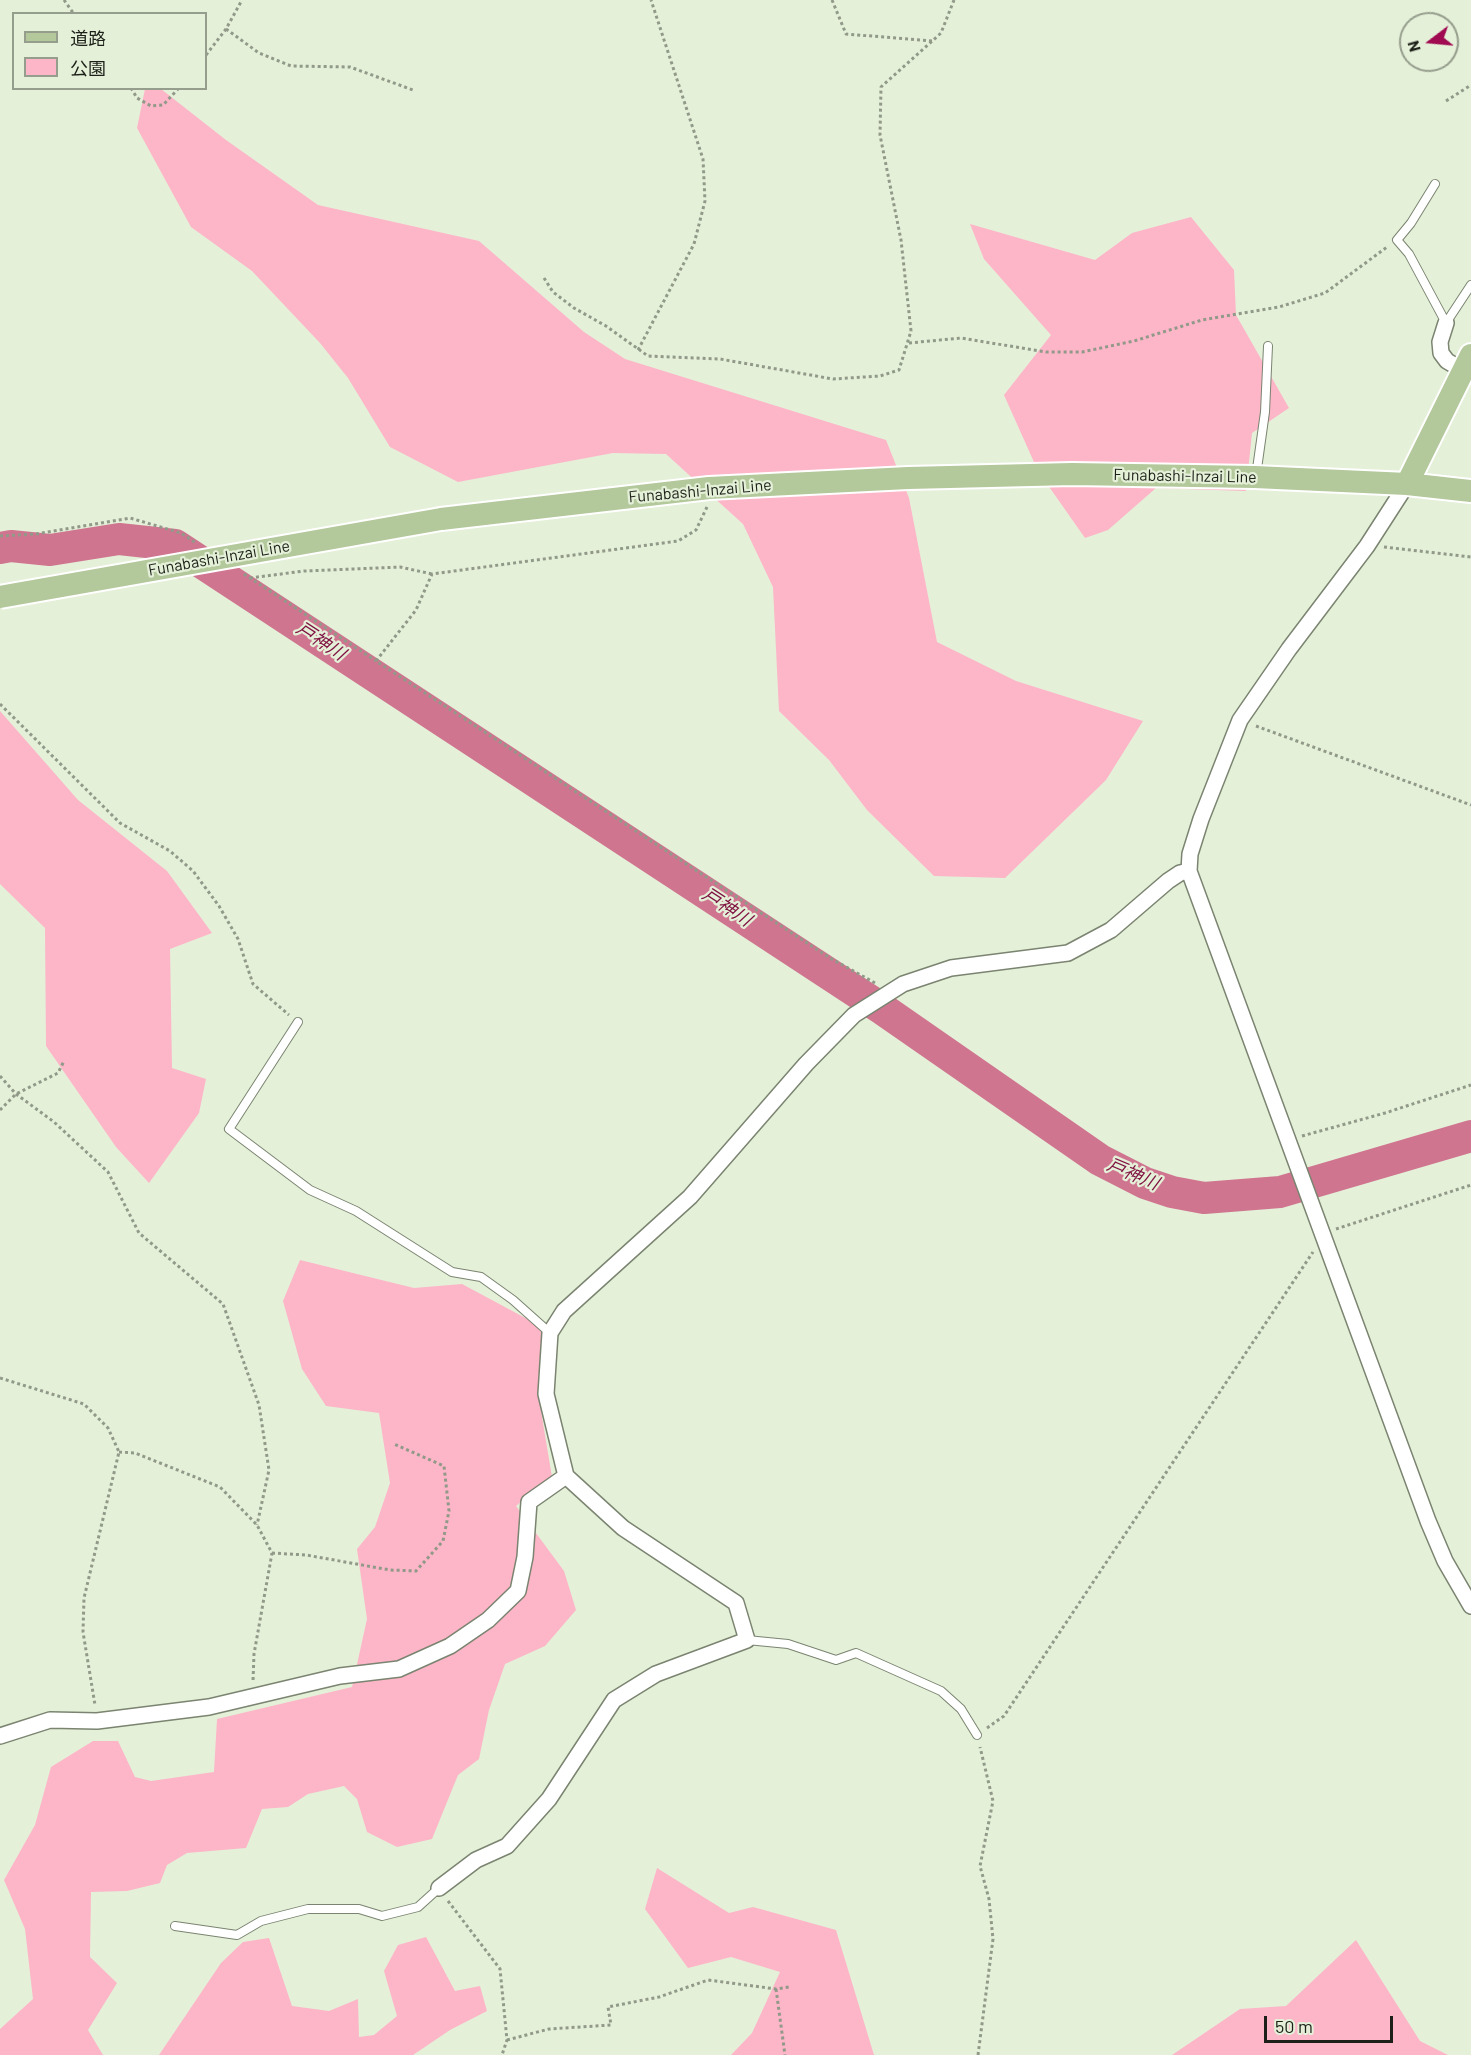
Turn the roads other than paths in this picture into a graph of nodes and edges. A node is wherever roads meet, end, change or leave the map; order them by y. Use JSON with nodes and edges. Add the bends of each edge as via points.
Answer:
{"nodes":[{"id":1,"x":1435,"y":184,"type":"dead end"},
{"id":2,"x":1471,"y":285,"type":"edge"},
{"id":3,"x":1446,"y":323,"type":"junction"},
{"id":4,"x":1268,"y":346,"type":"dead end"},
{"id":5,"x":1468,"y":367,"type":"edge"},
{"id":6,"x":1255,"y":477,"type":"junction"},
{"id":7,"x":1407,"y":484,"type":"junction"},
{"id":8,"x":1471,"y":491,"type":"edge"},
{"id":9,"x":0,"y":597,"type":"edge"},
{"id":10,"x":1190,"y":871,"type":"junction"},
{"id":11,"x":298,"y":1023,"type":"road end"},
{"id":12,"x":550,"y":1334,"type":"junction"},
{"id":13,"x":566,"y":1476,"type":"junction"},
{"id":14,"x":1471,"y":1606,"type":"edge"},
{"id":15,"x":747,"y":1640,"type":"junction"},
{"id":16,"x":0,"y":1736,"type":"edge"},
{"id":17,"x":977,"y":1736,"type":"road end"},
{"id":18,"x":439,"y":1888,"type":"joint"},
{"id":19,"x":175,"y":1926,"type":"dead end"}],
"edges":[{"from":1,"to":3,"type":"lane","via":[[1397,240]]},
{"from":2,"to":3,"type":"lane"},
{"from":3,"to":5,"type":"street","via":[[1441,353],[1447,361]]},
{"from":4,"to":6,"type":"lane","via":[[1265,412]]},
{"from":5,"to":7,"type":"main road"},
{"from":6,"to":7,"type":"main road","name":"Funabashi-Inzai Line"},
{"from":6,"to":9,"type":"main road","name":"Funabashi-Inzai Line","bridge":true,"via":[[1072,474],[709,488],[441,519]]},
{"from":7,"to":8,"type":"main road"},
{"from":7,"to":10,"type":"street","via":[[1367,546],[1240,720],[1201,819],[1190,854]]},
{"from":10,"to":12,"type":"street","via":[[1168,881],[1111,930],[1068,953],[951,968],[903,984],[854,1015],[690,1197],[564,1311]]},
{"from":10,"to":14,"type":"street","via":[[1428,1521]]},
{"from":11,"to":12,"type":"lane","via":[[230,1129],[310,1190],[356,1211],[452,1272],[481,1277]]},
{"from":12,"to":13,"type":"street","via":[[546,1394]]},
{"from":13,"to":15,"type":"street","via":[[623,1528],[736,1603]]},
{"from":13,"to":16,"type":"street","via":[[529,1502],[518,1591],[488,1620],[450,1646],[399,1669],[340,1676],[209,1707],[97,1721],[50,1720]]},
{"from":15,"to":17,"type":"lane","via":[[788,1644],[836,1660],[856,1653],[941,1691],[961,1709]]},
{"from":15,"to":18,"type":"street","via":[[656,1674],[614,1700],[549,1799],[507,1846],[476,1860]]},
{"from":18,"to":19,"type":"lane","via":[[418,1907],[382,1916],[359,1909],[308,1909],[261,1922],[237,1935]]}]}
